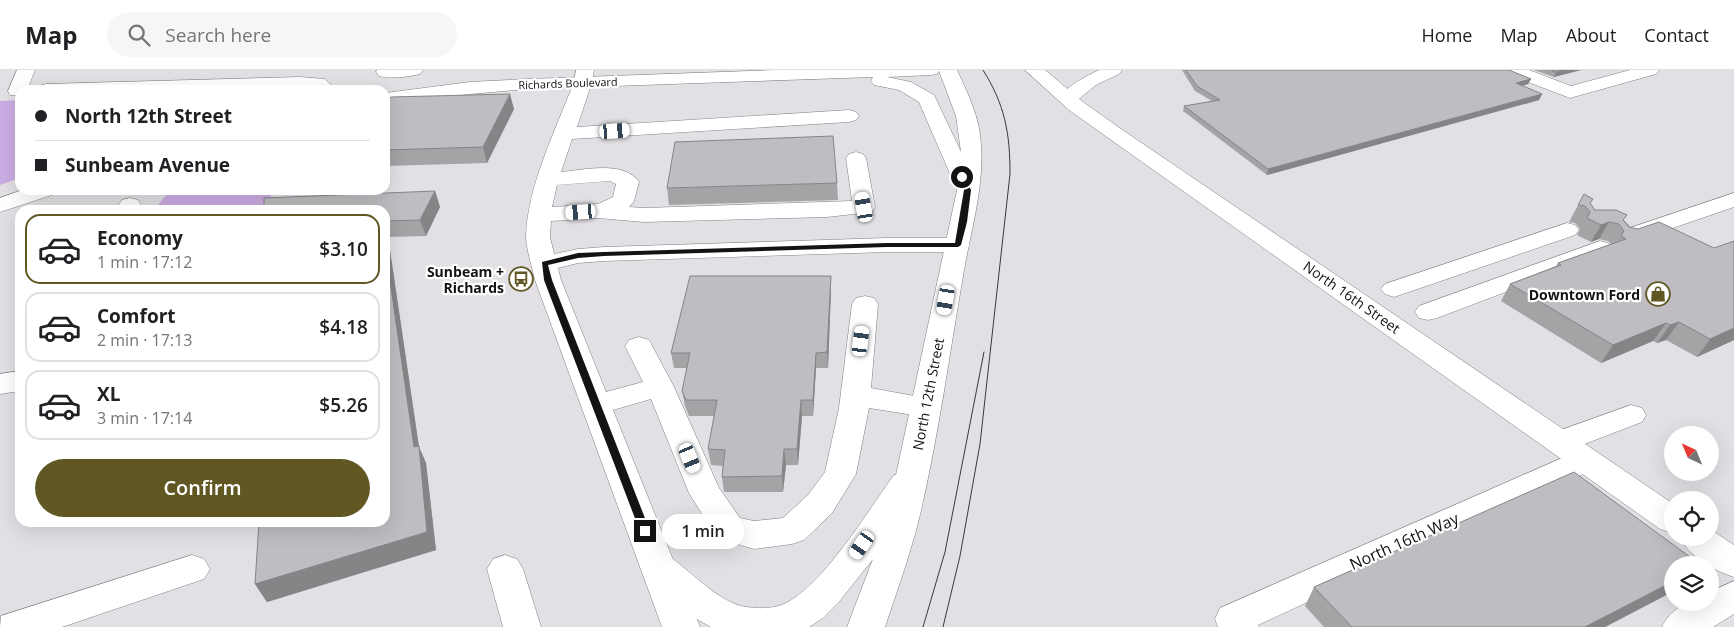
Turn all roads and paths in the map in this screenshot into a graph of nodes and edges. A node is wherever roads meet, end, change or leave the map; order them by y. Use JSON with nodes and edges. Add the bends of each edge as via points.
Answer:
{"nodes":[{"id":1,"x":26,"y":70,"type":"edge"},
{"id":2,"x":414,"y":70,"type":"edge"},
{"id":3,"x":931,"y":70,"type":"edge"},
{"id":4,"x":948,"y":70,"type":"edge"},
{"id":5,"x":1034,"y":70,"type":"edge"},
{"id":6,"x":1113,"y":70,"type":"edge"},
{"id":7,"x":1513,"y":70,"type":"edge"},
{"id":8,"x":1650,"y":70,"type":"edge"},
{"id":9,"x":385,"y":72,"type":"dead end"},
{"id":10,"x":818,"y":72,"type":"edge"},
{"id":11,"x":307,"y":76,"type":"edge"},
{"id":12,"x":584,"y":76,"type":"edge"},
{"id":13,"x":16,"y":85,"type":"edge"},
{"id":14,"x":139,"y":85,"type":"edge"},
{"id":15,"x":320,"y":85,"type":"edge"},
{"id":16,"x":390,"y":98,"type":"edge"},
{"id":17,"x":1068,"y":98,"type":"junction"},
{"id":18,"x":849,"y":116,"type":"dead end"},
{"id":19,"x":564,"y":134,"type":"junction"},
{"id":20,"x":856,"y":158,"type":"dead end"},
{"id":21,"x":547,"y":179,"type":"junction"},
{"id":22,"x":968,"y":190,"type":"junction"},
{"id":23,"x":29,"y":195,"type":"edge"},
{"id":24,"x":1734,"y":200,"type":"edge"},
{"id":25,"x":0,"y":205,"type":"edge"},
{"id":26,"x":598,"y":211,"type":"junction"},
{"id":27,"x":540,"y":215,"type":"junction"},
{"id":28,"x":1567,"y":230,"type":"dead end"},
{"id":29,"x":1634,"y":234,"type":"edge"},
{"id":30,"x":958,"y":245,"type":"junction"},
{"id":31,"x":1600,"y":248,"type":"edge"},
{"id":32,"x":544,"y":264,"type":"junction"},
{"id":33,"x":1394,"y":289,"type":"dead end"},
{"id":34,"x":865,"y":304,"type":"dead end"},
{"id":35,"x":1428,"y":312,"type":"dead end"},
{"id":36,"x":639,"y":346,"type":"dead end"},
{"id":37,"x":15,"y":382,"type":"edge"},
{"id":38,"x":0,"y":384,"type":"edge"},
{"id":39,"x":660,"y":387,"type":"junction"},
{"id":40,"x":855,"y":396,"type":"junction"},
{"id":41,"x":596,"y":405,"type":"junction"},
{"id":42,"x":926,"y":406,"type":"junction"},
{"id":43,"x":1631,"y":415,"type":"dead end"},
{"id":44,"x":1573,"y":451,"type":"junction"},
{"id":45,"x":911,"y":474,"type":"junction"},
{"id":46,"x":1664,"y":514,"type":"edge"},
{"id":47,"x":1709,"y":546,"type":"edge"},
{"id":48,"x":1734,"y":563,"type":"edge"},
{"id":49,"x":658,"y":567,"type":"junction"},
{"id":50,"x":192,"y":569,"type":"dead end"},
{"id":51,"x":505,"y":569,"type":"dead end"},
{"id":52,"x":1734,"y":596,"type":"edge"},
{"id":53,"x":34,"y":624,"type":"edge"},
{"id":54,"x":522,"y":627,"type":"edge"},
{"id":55,"x":681,"y":627,"type":"edge"},
{"id":56,"x":866,"y":627,"type":"edge"},
{"id":57,"x":1240,"y":627,"type":"edge"},
{"id":58,"x":1681,"y":627,"type":"edge"}],
"edges":[{"from":1,"to":13,"type":"main road"},
{"from":2,"to":9,"type":"main road"},
{"from":3,"to":10,"type":"main road","name":"Richards Boulevard"},
{"from":4,"to":22,"type":"main road","name":"North 12th Street","via":[[970,127]]},
{"from":5,"to":17,"type":"main road","name":"North 16th Street"},
{"from":6,"to":17,"type":"main road","via":[[1090,81]]},
{"from":7,"to":8,"type":"main road","via":[[1570,92]]},
{"from":10,"to":12,"type":"main road","name":"Richards Boulevard"},
{"from":10,"to":22,"type":"main road","via":[[887,81],[923,95],[931,105]]},
{"from":11,"to":14,"type":"main road"},
{"from":11,"to":15,"type":"main road"},
{"from":12,"to":16,"type":"main road","name":"Richards Boulevard"},
{"from":12,"to":19,"type":"main road"},
{"from":17,"to":44,"type":"main road","name":"North 16th Street","via":[[1114,134]]},
{"from":18,"to":19,"type":"main road"},
{"from":19,"to":21,"type":"main road"},
{"from":20,"to":26,"type":"main road","via":[[864,207],[644,215]]},
{"from":21,"to":26,"type":"main road","via":[[610,175],[628,182],[623,201]]},
{"from":21,"to":27,"type":"main road"},
{"from":22,"to":30,"type":"main road","name":"North 12th Street"},
{"from":23,"to":25,"type":"main road"},
{"from":24,"to":29,"type":"main road"},
{"from":26,"to":27,"type":"main road"},
{"from":27,"to":32,"type":"main road","via":[[538,237]]},
{"from":28,"to":33,"type":"main road"},
{"from":30,"to":32,"type":"main road","via":[[604,254]]},
{"from":30,"to":42,"type":"main road","name":"North 12th Street"},
{"from":31,"to":35,"type":"main road"},
{"from":32,"to":41,"type":"main road"},
{"from":34,"to":40,"type":"main road"},
{"from":36,"to":39,"type":"main road"},
{"from":37,"to":38,"type":"main road"},
{"from":39,"to":40,"type":"main road","via":[[705,493],[729,529],[754,535],[792,531],[820,504],[840,474]]},
{"from":39,"to":41,"type":"main road"},
{"from":40,"to":42,"type":"main road"},
{"from":41,"to":49,"type":"main road"},
{"from":42,"to":45,"type":"main road","name":"North 12th Street"},
{"from":43,"to":44,"type":"main road"},
{"from":44,"to":46,"type":"main road","name":"North 16th Street"},
{"from":44,"to":57,"type":"main road","name":"North 16th Way","via":[[1233,619]]},
{"from":45,"to":49,"type":"main road","via":[[842,573],[810,607],[782,621],[744,623],[725,616]]},
{"from":45,"to":56,"type":"main road","name":"North 12th Street","via":[[901,520]]},
{"from":47,"to":48,"type":"main road"},
{"from":49,"to":55,"type":"main road"},
{"from":50,"to":53,"type":"main road"},
{"from":51,"to":54,"type":"main road"},
{"from":52,"to":58,"type":"main road"}]}
